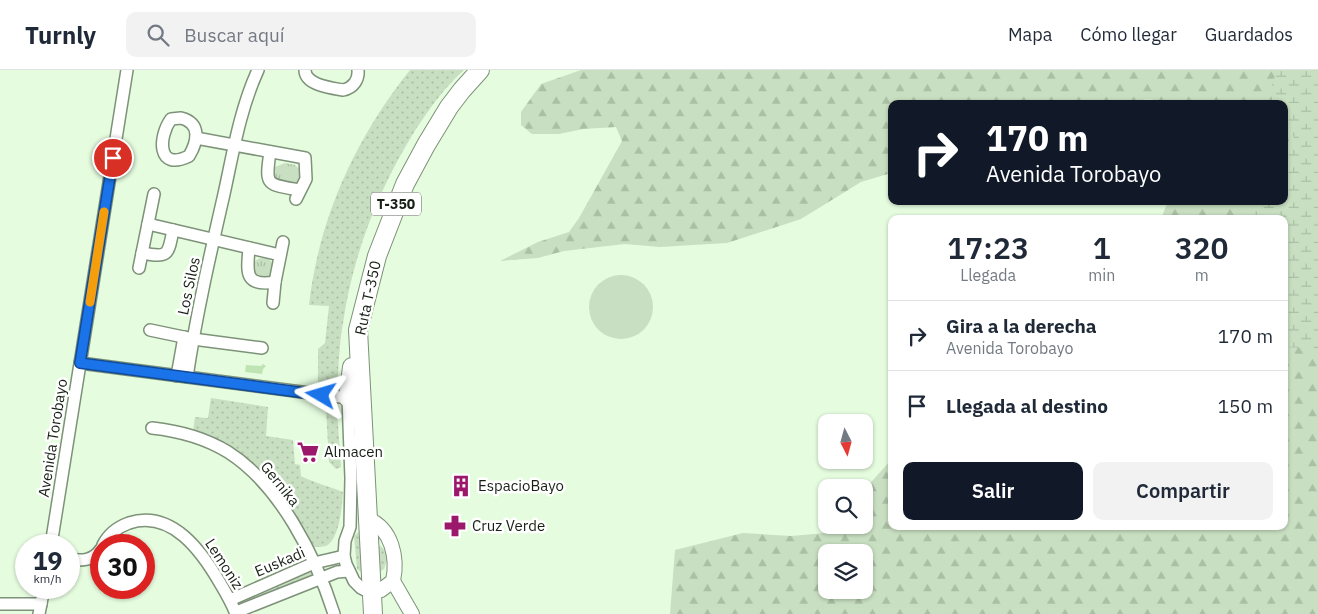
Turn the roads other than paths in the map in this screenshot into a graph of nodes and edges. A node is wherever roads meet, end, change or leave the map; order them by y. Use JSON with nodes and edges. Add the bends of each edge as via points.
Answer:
{"nodes":[{"id":1,"x":127,"y":70,"type":"edge"},
{"id":2,"x":248,"y":70,"type":"edge"},
{"id":3,"x":258,"y":70,"type":"edge"},
{"id":4,"x":305,"y":70,"type":"edge"},
{"id":5,"x":358,"y":70,"type":"edge"},
{"id":6,"x":480,"y":70,"type":"edge"},
{"id":7,"x":248,"y":90,"type":"junction"},
{"id":8,"x":196,"y":138,"type":"dead end"},
{"id":9,"x":235,"y":145,"type":"junction"},
{"id":10,"x":270,"y":152,"type":"junction"},
{"id":11,"x":154,"y":194,"type":"dead end"},
{"id":12,"x":148,"y":224,"type":"junction"},
{"id":13,"x":173,"y":230,"type":"junction"},
{"id":14,"x":214,"y":239,"type":"junction"},
{"id":15,"x":283,"y":242,"type":"dead end"},
{"id":16,"x":249,"y":248,"type":"junction"},
{"id":17,"x":142,"y":253,"type":"junction"},
{"id":18,"x":280,"y":255,"type":"junction"},
{"id":19,"x":139,"y":268,"type":"dead end"},
{"id":20,"x":275,"y":282,"type":"junction"},
{"id":21,"x":273,"y":303,"type":"dead end"},
{"id":22,"x":150,"y":330,"type":"dead end"},
{"id":23,"x":358,"y":330,"type":"junction"},
{"id":24,"x":189,"y":338,"type":"junction"},
{"id":25,"x":262,"y":348,"type":"dead end"},
{"id":26,"x":80,"y":363,"type":"junction"},
{"id":27,"x":182,"y":376,"type":"junction"},
{"id":28,"x":348,"y":398,"type":"junction"},
{"id":29,"x":152,"y":428,"type":"dead end"},
{"id":30,"x":368,"y":519,"type":"junction"},
{"id":31,"x":350,"y":527,"type":"junction"},
{"id":32,"x":53,"y":534,"type":"edge"},
{"id":33,"x":112,"y":534,"type":"edge"},
{"id":34,"x":344,"y":556,"type":"junction"},
{"id":35,"x":314,"y":563,"type":"junction"},
{"id":36,"x":349,"y":571,"type":"junction"},
{"id":37,"x":322,"y":579,"type":"junction"},
{"id":38,"x":394,"y":581,"type":"junction"},
{"id":39,"x":371,"y":593,"type":"junction"},
{"id":40,"x":230,"y":600,"type":"junction"},
{"id":41,"x":0,"y":604,"type":"edge"},
{"id":42,"x":40,"y":609,"type":"edge"},
{"id":43,"x":236,"y":613,"type":"edge"},
{"id":44,"x":334,"y":614,"type":"edge"},
{"id":45,"x":373,"y":614,"type":"edge"},
{"id":46,"x":412,"y":614,"type":"edge"}],
"edges":[{"from":1,"to":26,"type":"street","name":"Avenida Torobayo"},
{"from":2,"to":7,"type":"street","name":"Los Silos"},
{"from":3,"to":7,"type":"street","name":"Los Silos"},
{"from":4,"to":5,"type":"street","via":[[311,81],[343,90],[354,84]]},
{"from":6,"to":23,"type":"main road","name":"Ruta T-350","number":"T-350","via":[[449,108],[405,184],[377,256]]},
{"from":7,"to":9,"type":"street","name":"Los Silos"},
{"from":8,"to":9,"type":"street"},
{"from":9,"to":10,"type":"street"},
{"from":9,"to":14,"type":"street","name":"Los Silos"},
{"from":10,"to":10,"type":"street","via":[[268,180],[298,195],[306,179],[305,158]]},
{"from":11,"to":12,"type":"street"},
{"from":12,"to":13,"type":"street","name":"Los Silos"},
{"from":12,"to":17,"type":"street"},
{"from":13,"to":14,"type":"street","name":"Los Silos"},
{"from":13,"to":17,"type":"street","name":"Los Silos","via":[[166,253],[159,256]]},
{"from":14,"to":16,"type":"street","name":"Los Silos"},
{"from":14,"to":24,"type":"street","name":"Los Silos"},
{"from":15,"to":18,"type":"street"},
{"from":16,"to":18,"type":"street","name":"Los Silos"},
{"from":16,"to":20,"type":"street","via":[[248,275],[253,281],[264,284]]},
{"from":17,"to":19,"type":"street"},
{"from":18,"to":20,"type":"street"},
{"from":20,"to":21,"type":"street"},
{"from":22,"to":24,"type":"street","name":"Los Silos"},
{"from":23,"to":28,"type":"main road"},
{"from":23,"to":30,"type":"main road","name":"Ruta T-350","number":"T-350"},
{"from":24,"to":25,"type":"street","name":"Los Silos"},
{"from":24,"to":27,"type":"street","name":"Los Silos"},
{"from":26,"to":27,"type":"street"},
{"from":26,"to":32,"type":"street","name":"Avenida Torobayo"},
{"from":27,"to":28,"type":"street"},
{"from":28,"to":31,"type":"street"},
{"from":29,"to":35,"type":"street","name":"Gernika","via":[[193,436],[240,460],[277,501]]},
{"from":30,"to":31,"type":"street"},
{"from":30,"to":38,"type":"street","via":[[380,526],[391,544],[395,559]]},
{"from":30,"to":39,"type":"main road","name":"Ruta T-350","number":"T-350"},
{"from":31,"to":34,"type":"street"},
{"from":33,"to":40,"type":"street","name":"Lemoniz","via":[[120,527],[148,521],[182,534],[210,566]]},
{"from":34,"to":35,"type":"street","name":"Euskadi"},
{"from":34,"to":36,"type":"street"},
{"from":35,"to":37,"type":"street","name":"Gernika"},
{"from":35,"to":40,"type":"street","name":"Euskadi"},
{"from":36,"to":37,"type":"street","name":"Euskadi"},
{"from":36,"to":39,"type":"street","via":[[357,585]]},
{"from":37,"to":43,"type":"street","name":"Euskadi"},
{"from":37,"to":44,"type":"street","name":"Gernika"},
{"from":38,"to":39,"type":"street"},
{"from":38,"to":46,"type":"street"},
{"from":39,"to":45,"type":"main road","name":"Ruta T-350","number":"T-350"},
{"from":40,"to":43,"type":"street","name":"Lemoniz"},
{"from":41,"to":42,"type":"street"}]}
